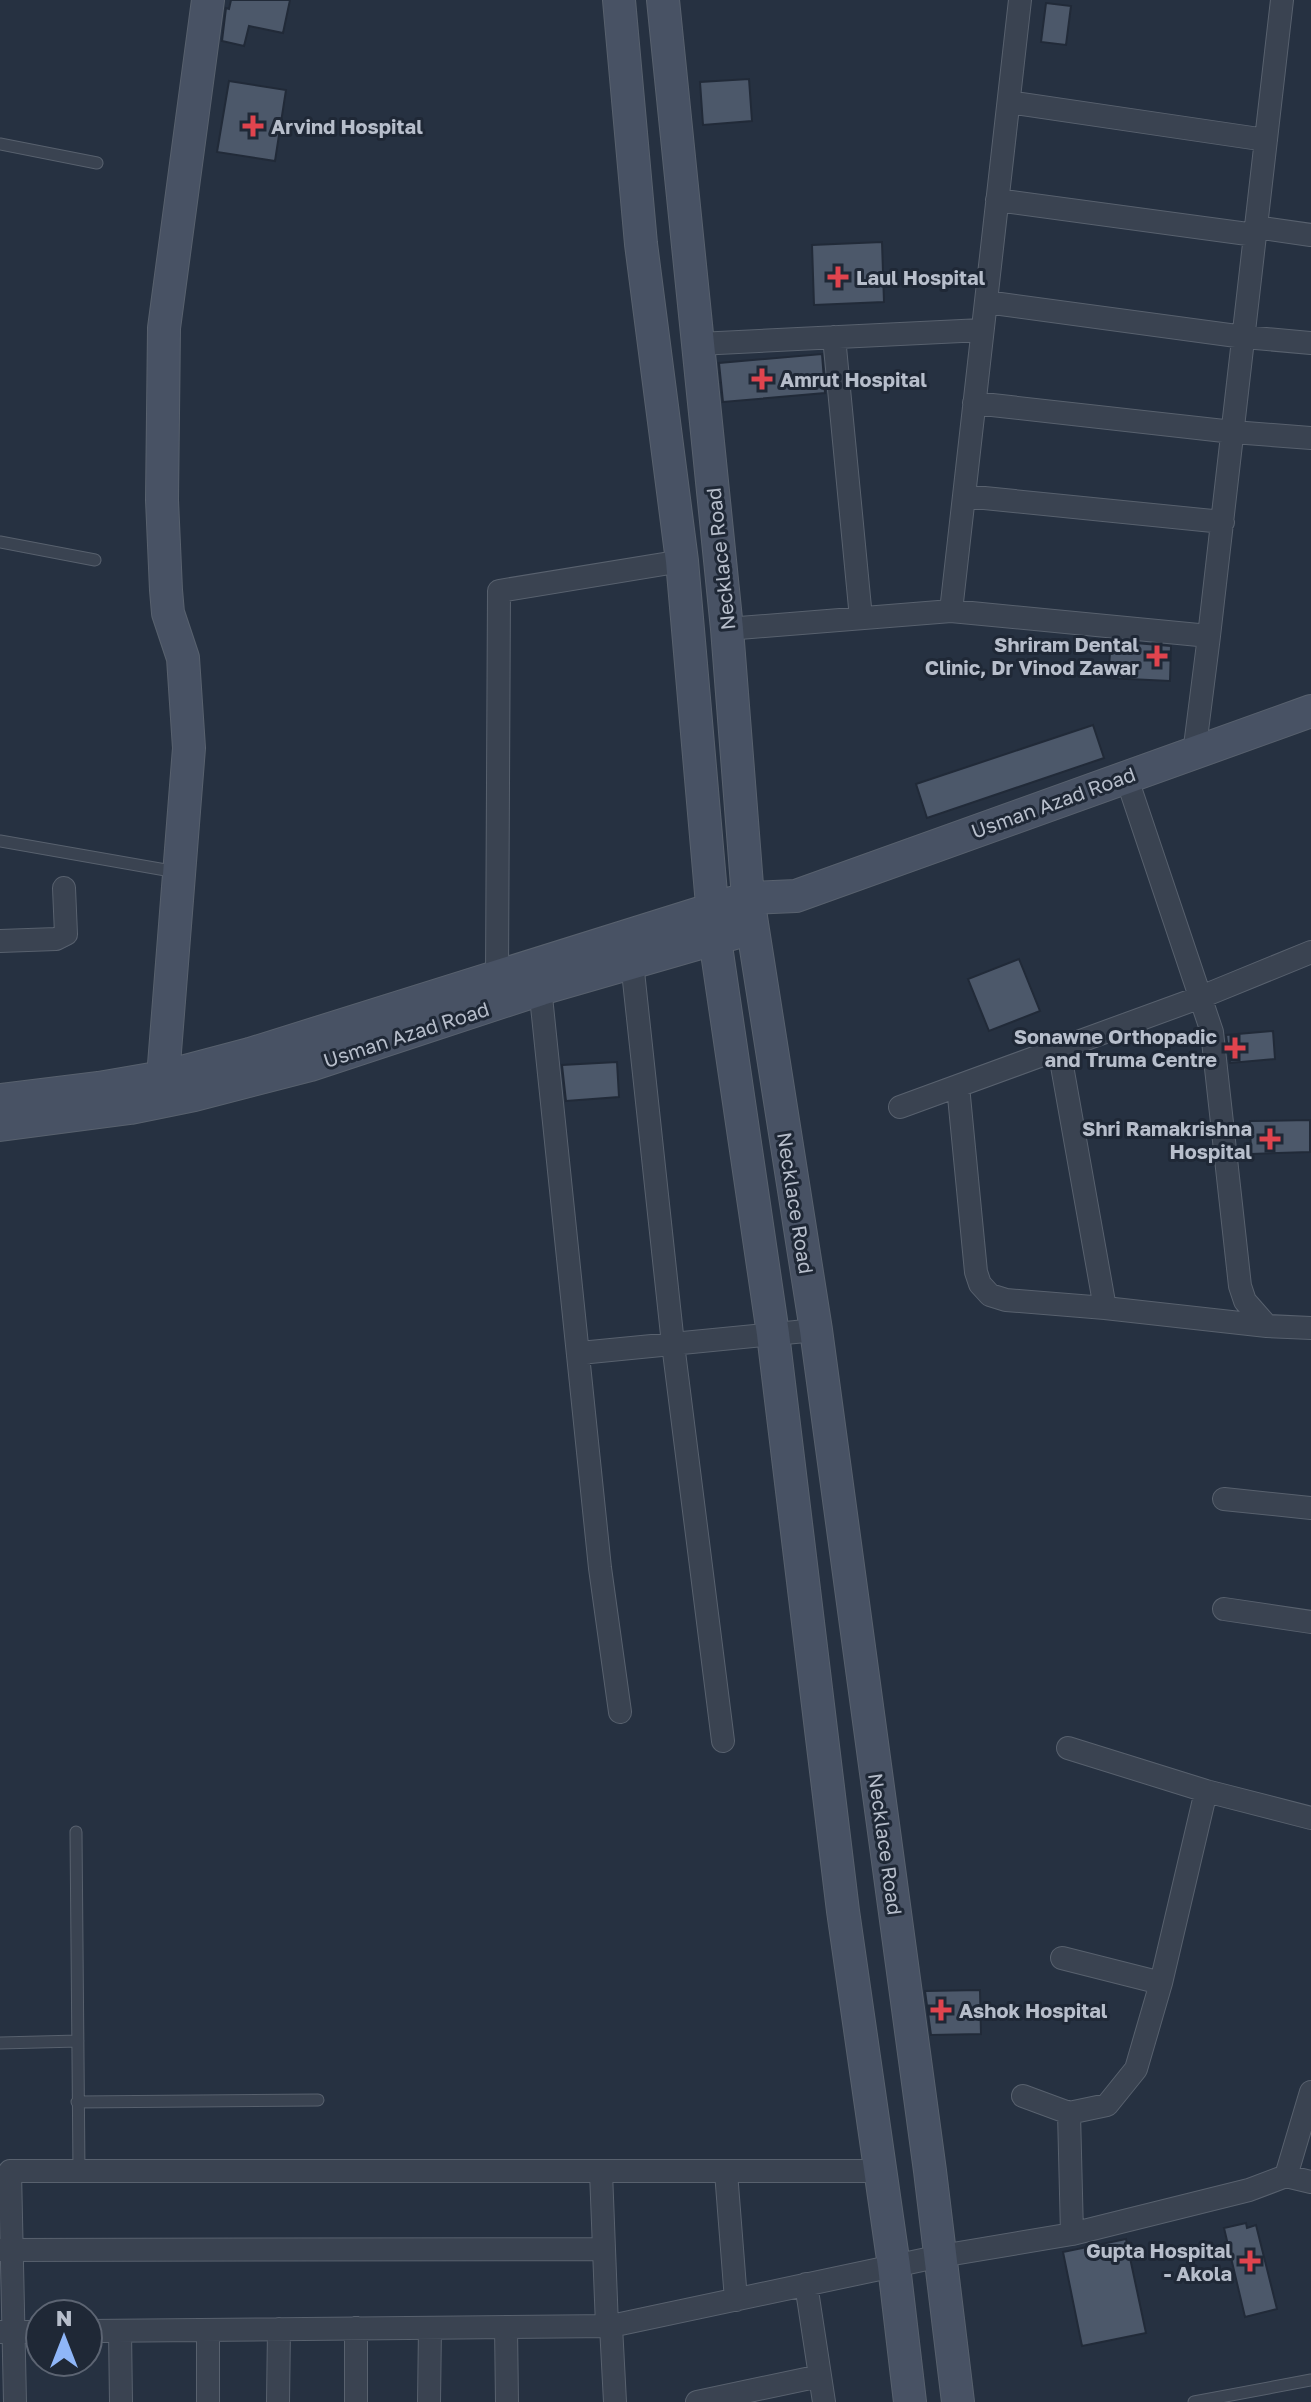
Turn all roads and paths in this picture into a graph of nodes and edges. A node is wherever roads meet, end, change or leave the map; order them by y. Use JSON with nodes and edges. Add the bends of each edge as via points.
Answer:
{"nodes":[{"id":1,"x":208,"y":0,"type":"edge"},
{"id":2,"x":619,"y":0,"type":"edge"},
{"id":3,"x":663,"y":0,"type":"edge"},
{"id":4,"x":1020,"y":0,"type":"edge"},
{"id":5,"x":1282,"y":0,"type":"edge"},
{"id":6,"x":1009,"y":102,"type":"junction"},
{"id":7,"x":1266,"y":140,"type":"junction"},
{"id":8,"x":0,"y":144,"type":"edge"},
{"id":9,"x":97,"y":163,"type":"dead end"},
{"id":10,"x":997,"y":200,"type":"junction"},
{"id":11,"x":1256,"y":231,"type":"junction"},
{"id":12,"x":1311,"y":235,"type":"edge"},
{"id":13,"x":986,"y":302,"type":"junction"},
{"id":14,"x":982,"y":330,"type":"junction"},
{"id":15,"x":834,"y":337,"type":"junction"},
{"id":16,"x":1244,"y":337,"type":"junction"},
{"id":17,"x":1311,"y":343,"type":"edge"},
{"id":18,"x":698,"y":344,"type":"junction"},
{"id":19,"x":974,"y":403,"type":"junction"},
{"id":20,"x":1233,"y":432,"type":"junction"},
{"id":21,"x":1311,"y":438,"type":"edge"},
{"id":22,"x":964,"y":496,"type":"junction"},
{"id":23,"x":1223,"y":522,"type":"junction"},
{"id":24,"x":0,"y":542,"type":"edge"},
{"id":25,"x":95,"y":560,"type":"dead end"},
{"id":26,"x":682,"y":561,"type":"junction"},
{"id":27,"x":951,"y":611,"type":"junction"},
{"id":28,"x":861,"y":618,"type":"junction"},
{"id":29,"x":727,"y":629,"type":"junction"},
{"id":30,"x":1209,"y":636,"type":"junction"},
{"id":31,"x":1311,"y":711,"type":"edge"},
{"id":32,"x":1194,"y":754,"type":"junction"},
{"id":33,"x":1126,"y":776,"type":"junction"},
{"id":34,"x":0,"y":841,"type":"edge"},
{"id":35,"x":181,"y":873,"type":"junction"},
{"id":36,"x":64,"y":888,"type":"dead end"},
{"id":37,"x":750,"y":913,"type":"junction"},
{"id":38,"x":714,"y":924,"type":"junction"},
{"id":39,"x":0,"y":941,"type":"edge"},
{"id":40,"x":1311,"y":952,"type":"edge"},
{"id":41,"x":632,"y":962,"type":"junction"},
{"id":42,"x":497,"y":976,"type":"junction"},
{"id":43,"x":539,"y":976,"type":"junction"},
{"id":44,"x":1201,"y":997,"type":"junction"},
{"id":45,"x":1059,"y":1049,"type":"junction"},
{"id":46,"x":163,"y":1077,"type":"junction"},
{"id":47,"x":958,"y":1086,"type":"junction"},
{"id":48,"x":0,"y":1100,"type":"edge"},
{"id":49,"x":900,"y":1107,"type":"dead end"},
{"id":50,"x":0,"y":1125,"type":"edge"},
{"id":51,"x":1105,"y":1308,"type":"junction"},
{"id":52,"x":1267,"y":1326,"type":"junction"},
{"id":53,"x":1311,"y":1328,"type":"edge"},
{"id":54,"x":816,"y":1330,"type":"junction"},
{"id":55,"x":773,"y":1334,"type":"junction"},
{"id":56,"x":673,"y":1344,"type":"junction"},
{"id":57,"x":580,"y":1353,"type":"junction"},
{"id":58,"x":1224,"y":1499,"type":"dead end"},
{"id":59,"x":1311,"y":1508,"type":"edge"},
{"id":60,"x":1224,"y":1609,"type":"dead end"},
{"id":61,"x":1311,"y":1622,"type":"edge"},
{"id":62,"x":620,"y":1712,"type":"dead end"},
{"id":63,"x":723,"y":1741,"type":"dead end"},
{"id":64,"x":1068,"y":1748,"type":"dead end"},
{"id":65,"x":1206,"y":1791,"type":"junction"},
{"id":66,"x":1311,"y":1818,"type":"edge"},
{"id":67,"x":76,"y":1832,"type":"dead end"},
{"id":68,"x":1062,"y":1958,"type":"dead end"},
{"id":69,"x":1161,"y":1983,"type":"junction"},
{"id":70,"x":78,"y":2041,"type":"junction"},
{"id":71,"x":0,"y":2043,"type":"edge"},
{"id":72,"x":1311,"y":2092,"type":"edge"},
{"id":73,"x":1023,"y":2096,"type":"dead end"},
{"id":74,"x":318,"y":2100,"type":"dead end"},
{"id":75,"x":77,"y":2102,"type":"junction"},
{"id":76,"x":1069,"y":2113,"type":"junction"},
{"id":77,"x":5,"y":2171,"type":"edge"},
{"id":78,"x":79,"y":2171,"type":"junction"},
{"id":79,"x":881,"y":2171,"type":"junction"},
{"id":80,"x":601,"y":2172,"type":"junction"},
{"id":81,"x":726,"y":2172,"type":"junction"},
{"id":82,"x":1286,"y":2176,"type":"junction"},
{"id":83,"x":1311,"y":2182,"type":"edge"},
{"id":84,"x":1072,"y":2234,"type":"junction"},
{"id":85,"x":604,"y":2249,"type":"junction"},
{"id":86,"x":6,"y":2251,"type":"edge"},
{"id":87,"x":941,"y":2256,"type":"junction"},
{"id":88,"x":894,"y":2266,"type":"junction"},
{"id":89,"x":806,"y":2284,"type":"junction"},
{"id":90,"x":736,"y":2300,"type":"junction"},
{"id":91,"x":609,"y":2326,"type":"junction"},
{"id":92,"x":506,"y":2327,"type":"junction"},
{"id":93,"x":356,"y":2328,"type":"junction"},
{"id":94,"x":430,"y":2328,"type":"junction"},
{"id":95,"x":279,"y":2329,"type":"junction"},
{"id":96,"x":208,"y":2330,"type":"junction"},
{"id":97,"x":104,"y":2331,"type":"edge"},
{"id":98,"x":120,"y":2331,"type":"junction"},
{"id":99,"x":6,"y":2332,"type":"edge"},
{"id":100,"x":820,"y":2376,"type":"junction"},
{"id":101,"x":1311,"y":2380,"type":"edge"},
{"id":102,"x":15,"y":2402,"type":"edge"},
{"id":103,"x":121,"y":2402,"type":"edge"},
{"id":104,"x":208,"y":2402,"type":"edge"},
{"id":105,"x":278,"y":2402,"type":"edge"},
{"id":106,"x":356,"y":2402,"type":"edge"},
{"id":107,"x":429,"y":2402,"type":"edge"},
{"id":108,"x":507,"y":2402,"type":"edge"},
{"id":109,"x":615,"y":2402,"type":"edge"},
{"id":110,"x":697,"y":2402,"type":"edge"},
{"id":111,"x":824,"y":2402,"type":"edge"},
{"id":112,"x":910,"y":2402,"type":"edge"},
{"id":113,"x":958,"y":2402,"type":"edge"},
{"id":114,"x":1194,"y":2402,"type":"edge"}],
"edges":[{"from":1,"to":35,"type":"main road","via":[[164,328],[166,590],[183,658],[188,733]]},
{"from":2,"to":26,"type":"main road","name":"Necklace Road","via":[[641,244]]},
{"from":3,"to":18,"type":"main road","name":"Necklace Road"},
{"from":4,"to":6,"type":"street"},
{"from":5,"to":7,"type":"street"},
{"from":6,"to":7,"type":"street"},
{"from":6,"to":10,"type":"street"},
{"from":7,"to":11,"type":"street"},
{"from":8,"to":9,"type":"lane"},
{"from":10,"to":11,"type":"street"},
{"from":10,"to":13,"type":"street"},
{"from":11,"to":12,"type":"street"},
{"from":11,"to":16,"type":"street"},
{"from":13,"to":14,"type":"street"},
{"from":13,"to":16,"type":"street"},
{"from":14,"to":15,"type":"street"},
{"from":14,"to":19,"type":"street"},
{"from":15,"to":18,"type":"street"},
{"from":15,"to":28,"type":"street"},
{"from":16,"to":17,"type":"street"},
{"from":16,"to":20,"type":"street"},
{"from":18,"to":29,"type":"main road","name":"Necklace Road"},
{"from":19,"to":20,"type":"street"},
{"from":19,"to":22,"type":"street"},
{"from":20,"to":21,"type":"street"},
{"from":20,"to":23,"type":"street"},
{"from":22,"to":23,"type":"street"},
{"from":22,"to":27,"type":"street"},
{"from":23,"to":30,"type":"street"},
{"from":24,"to":25,"type":"lane"},
{"from":26,"to":38,"type":"main road","name":"Necklace Road"},
{"from":26,"to":42,"type":"street","via":[[499,591]]},
{"from":27,"to":28,"type":"street"},
{"from":27,"to":30,"type":"street"},
{"from":28,"to":29,"type":"street"},
{"from":29,"to":37,"type":"main road","name":"Necklace Road"},
{"from":30,"to":32,"type":"street"},
{"from":31,"to":32,"type":"main road","name":"Usman Azad Road"},
{"from":32,"to":33,"type":"main road","name":"Usman Azad Road"},
{"from":33,"to":37,"type":"main road","name":"Usman Azad Road"},
{"from":33,"to":44,"type":"street"},
{"from":34,"to":35,"type":"lane"},
{"from":35,"to":46,"type":"main road"},
{"from":36,"to":39,"type":"street","via":[[66,934]]},
{"from":37,"to":38,"type":"main road","name":"Usman Azad Road"},
{"from":37,"to":54,"type":"main road","name":"Necklace Road"},
{"from":38,"to":41,"type":"main road","name":"Usman Azad Road"},
{"from":38,"to":43,"type":"main road","name":"Usman Azad Road"},
{"from":38,"to":55,"type":"main road","name":"Necklace Road"},
{"from":40,"to":44,"type":"street"},
{"from":41,"to":43,"type":"main road","name":"Usman Azad Road"},
{"from":41,"to":56,"type":"street"},
{"from":42,"to":43,"type":"main road","name":"Usman Azad Road"},
{"from":42,"to":46,"type":"main road","name":"Usman Azad Road"},
{"from":43,"to":50,"type":"main road","name":"Usman Azad Road","via":[[310,1065],[194,1095]]},
{"from":43,"to":57,"type":"street"},
{"from":44,"to":45,"type":"street"},
{"from":44,"to":52,"type":"street","via":[[1214,1048],[1240,1286],[1245,1301]]},
{"from":45,"to":47,"type":"street"},
{"from":45,"to":51,"type":"street"},
{"from":46,"to":48,"type":"main road","name":"Usman Azad Road"},
{"from":47,"to":49,"type":"street"},
{"from":47,"to":51,"type":"street","via":[[980,1284],[990,1295],[1006,1300]]},
{"from":51,"to":52,"type":"street"},
{"from":52,"to":53,"type":"street"},
{"from":54,"to":55,"type":"street"},
{"from":54,"to":87,"type":"main road","name":"Necklace Road"},
{"from":55,"to":56,"type":"street"},
{"from":55,"to":79,"type":"main road","name":"Necklace Road","via":[[843,1911]]},
{"from":56,"to":57,"type":"street"},
{"from":56,"to":63,"type":"street"},
{"from":57,"to":62,"type":"street"},
{"from":58,"to":59,"type":"street"},
{"from":60,"to":61,"type":"street"},
{"from":64,"to":65,"type":"street"},
{"from":65,"to":66,"type":"street"},
{"from":65,"to":69,"type":"street"},
{"from":67,"to":70,"type":"lane"},
{"from":68,"to":69,"type":"street"},
{"from":69,"to":76,"type":"street","via":[[1136,2069],[1107,2105]]},
{"from":70,"to":71,"type":"lane"},
{"from":70,"to":75,"type":"lane"},
{"from":72,"to":82,"type":"street"},
{"from":73,"to":76,"type":"street"},
{"from":74,"to":75,"type":"lane"},
{"from":75,"to":78,"type":"lane"},
{"from":76,"to":84,"type":"street"},
{"from":77,"to":78,"type":"street"},
{"from":77,"to":86,"type":"street"},
{"from":78,"to":80,"type":"street"},
{"from":79,"to":81,"type":"street"},
{"from":79,"to":88,"type":"main road","name":"Necklace Road"},
{"from":80,"to":81,"type":"street"},
{"from":80,"to":85,"type":"street"},
{"from":81,"to":90,"type":"street"},
{"from":82,"to":83,"type":"street"},
{"from":82,"to":84,"type":"street"},
{"from":84,"to":87,"type":"street"},
{"from":85,"to":86,"type":"street"},
{"from":85,"to":91,"type":"street"},
{"from":86,"to":99,"type":"street"},
{"from":87,"to":88,"type":"street"},
{"from":87,"to":113,"type":"main road","name":"Necklace Road"},
{"from":88,"to":89,"type":"street"},
{"from":88,"to":112,"type":"main road","name":"Necklace Road"},
{"from":89,"to":90,"type":"street"},
{"from":89,"to":100,"type":"street"},
{"from":90,"to":91,"type":"street"},
{"from":91,"to":92,"type":"street"},
{"from":91,"to":109,"type":"street"},
{"from":92,"to":94,"type":"street"},
{"from":92,"to":108,"type":"street"},
{"from":93,"to":94,"type":"street"},
{"from":93,"to":95,"type":"street"},
{"from":93,"to":106,"type":"street"},
{"from":94,"to":107,"type":"street"},
{"from":95,"to":96,"type":"street"},
{"from":95,"to":105,"type":"street"},
{"from":96,"to":98,"type":"street"},
{"from":96,"to":104,"type":"street"},
{"from":97,"to":98,"type":"street"},
{"from":98,"to":103,"type":"street"},
{"from":99,"to":102,"type":"street"},
{"from":100,"to":110,"type":"street"},
{"from":100,"to":111,"type":"street"},
{"from":101,"to":114,"type":"lane"}]}
